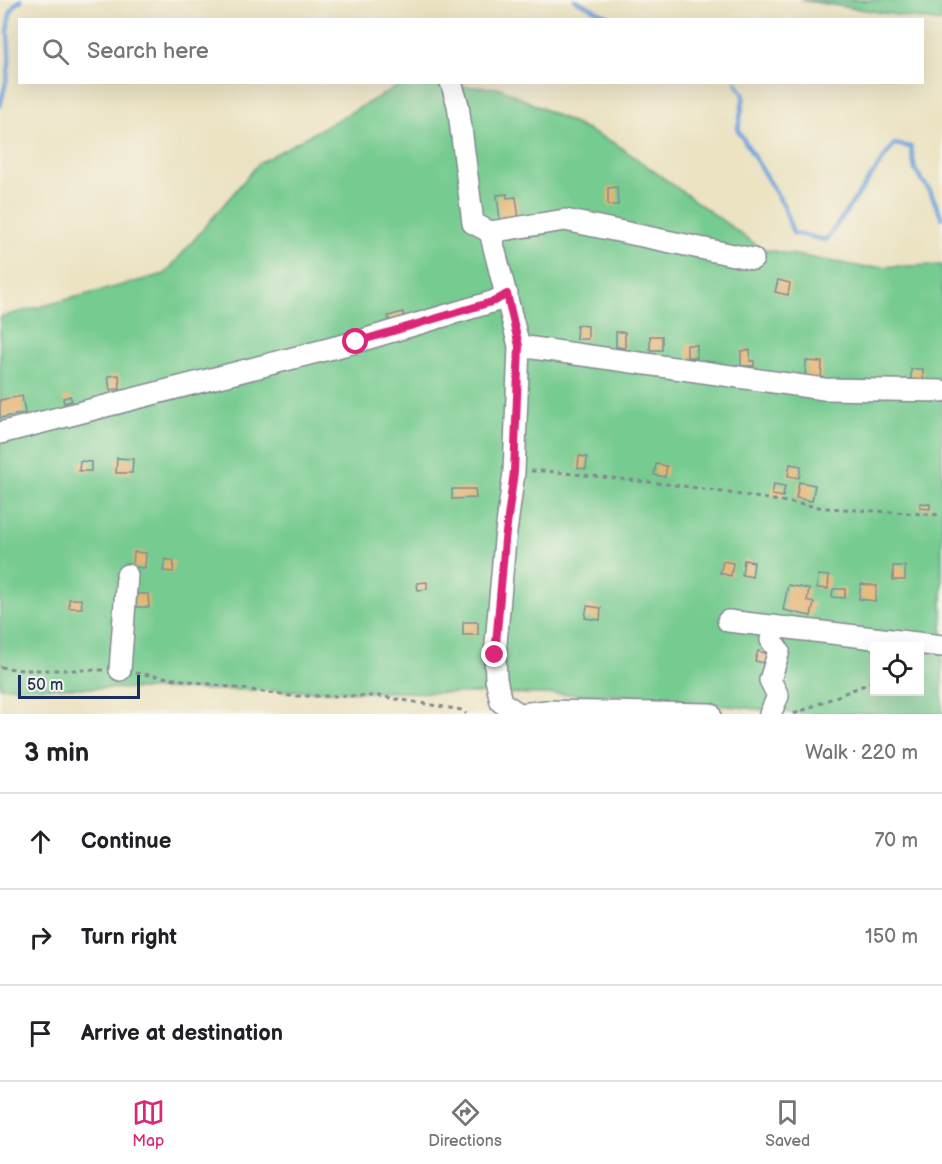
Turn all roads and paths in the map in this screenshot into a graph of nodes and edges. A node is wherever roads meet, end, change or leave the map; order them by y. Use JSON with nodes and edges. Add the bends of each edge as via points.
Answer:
{"nodes":[{"id":1,"x":451,"y":84,"type":"edge"},
{"id":2,"x":490,"y":232,"type":"junction"},
{"id":3,"x":753,"y":259,"type":"dead end"},
{"id":4,"x":507,"y":294,"type":"junction"},
{"id":5,"x":519,"y":346,"type":"junction"},
{"id":6,"x":942,"y":392,"type":"edge"},
{"id":7,"x":0,"y":433,"type":"edge"},
{"id":8,"x":514,"y":472,"type":"junction"},
{"id":9,"x":942,"y":515,"type":"edge"},
{"id":10,"x":127,"y":574,"type":"dead end"},
{"id":11,"x":728,"y":621,"type":"dead end"},
{"id":12,"x":774,"y":627,"type":"junction"},
{"id":13,"x":942,"y":646,"type":"edge"},
{"id":14,"x":0,"y":667,"type":"edge"},
{"id":15,"x":120,"y":670,"type":"junction"},
{"id":16,"x":870,"y":683,"type":"edge"},
{"id":17,"x":466,"y":714,"type":"edge"},
{"id":18,"x":520,"y":714,"type":"edge"},
{"id":19,"x":710,"y":714,"type":"edge"},
{"id":20,"x":770,"y":714,"type":"edge"},
{"id":21,"x":794,"y":714,"type":"edge"}],
"edges":[{"from":1,"to":2,"type":"lane","via":[[458,105],[474,223]]},
{"from":2,"to":3,"type":"lane","via":[[565,220]]},
{"from":2,"to":4,"type":"lane"},
{"from":4,"to":5,"type":"lane"},
{"from":4,"to":7,"type":"lane","via":[[495,301],[356,342]]},
{"from":5,"to":6,"type":"lane","via":[[824,389]]},
{"from":5,"to":8,"type":"lane"},
{"from":8,"to":9,"type":"path","via":[[547,471],[684,486],[825,508]]},
{"from":8,"to":18,"type":"lane","via":[[505,540],[496,679],[501,702]]},
{"from":10,"to":15,"type":"lane"},
{"from":11,"to":12,"type":"lane"},
{"from":12,"to":13,"type":"lane"},
{"from":12,"to":20,"type":"lane","via":[[771,640],[779,651],[770,680],[778,696]]},
{"from":14,"to":15,"type":"path"},
{"from":15,"to":17,"type":"path","via":[[290,696],[379,696],[462,710]]},
{"from":16,"to":21,"type":"path"},
{"from":18,"to":19,"type":"lane"}]}
